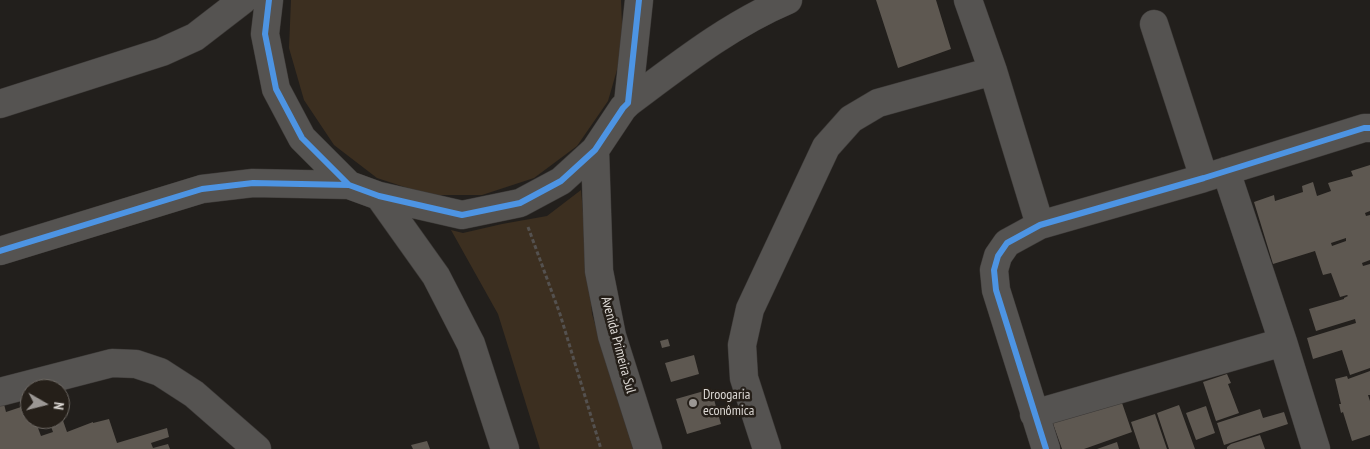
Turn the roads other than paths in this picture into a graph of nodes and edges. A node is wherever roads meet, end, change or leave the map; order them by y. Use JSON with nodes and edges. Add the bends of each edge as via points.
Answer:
{"nodes":[{"id":1,"x":243,"y":0,"type":"edge"},
{"id":2,"x":269,"y":0,"type":"edge"},
{"id":3,"x":639,"y":0,"type":"edge"},
{"id":4,"x":788,"y":0,"type":"edge"},
{"id":5,"x":968,"y":0,"type":"edge"},
{"id":6,"x":1154,"y":24,"type":"dead end"},
{"id":7,"x":992,"y":71,"type":"junction"},
{"id":8,"x":628,"y":103,"type":"junction"},
{"id":9,"x":0,"y":104,"type":"edge"},
{"id":10,"x":1370,"y":128,"type":"edge"},
{"id":11,"x":595,"y":150,"type":"junction"},
{"id":12,"x":1215,"y":174,"type":"junction"},
{"id":13,"x":349,"y":185,"type":"junction"},
{"id":14,"x":379,"y":196,"type":"junction"},
{"id":15,"x":1040,"y":225,"type":"junction"},
{"id":16,"x":0,"y":251,"type":"edge"},
{"id":17,"x":1283,"y":342,"type":"junction"},
{"id":18,"x":0,"y":392,"type":"edge"},
{"id":19,"x":1034,"y":414,"type":"junction"},
{"id":20,"x":257,"y":449,"type":"edge"},
{"id":21,"x":505,"y":449,"type":"edge"},
{"id":22,"x":648,"y":449,"type":"edge"},
{"id":23,"x":767,"y":449,"type":"edge"},
{"id":24,"x":1046,"y":449,"type":"edge"},
{"id":25,"x":1316,"y":449,"type":"edge"}],
"edges":[{"from":1,"to":9,"type":"street","via":[[195,37],[162,52]]},
{"from":2,"to":13,"type":"street","via":[[265,34],[276,89],[302,138]]},
{"from":3,"to":8,"type":"street"},
{"from":4,"to":8,"type":"street","via":[[707,44]]},
{"from":5,"to":7,"type":"street"},
{"from":6,"to":12,"type":"street"},
{"from":7,"to":15,"type":"street"},
{"from":7,"to":23,"type":"street","via":[[878,103],[851,119],[826,147],[750,309],[742,345],[744,378]]},
{"from":8,"to":11,"type":"street"},
{"from":10,"to":12,"type":"street"},
{"from":11,"to":14,"type":"street","via":[[561,181],[520,203],[462,215]]},
{"from":11,"to":22,"type":"street","name":"Avenida Primeira Sul","via":[[599,271],[612,336]]},
{"from":12,"to":15,"type":"street"},
{"from":12,"to":17,"type":"street"},
{"from":13,"to":14,"type":"street"},
{"from":13,"to":16,"type":"street","via":[[253,183],[202,189]]},
{"from":14,"to":21,"type":"street","via":[[436,276],[471,344]]},
{"from":15,"to":19,"type":"street","via":[[1007,243],[994,270],[996,290]]},
{"from":17,"to":19,"type":"street"},
{"from":17,"to":25,"type":"street"},
{"from":18,"to":20,"type":"street","via":[[112,363],[136,364],[160,372],[194,394]]},
{"from":19,"to":24,"type":"street"}]}
